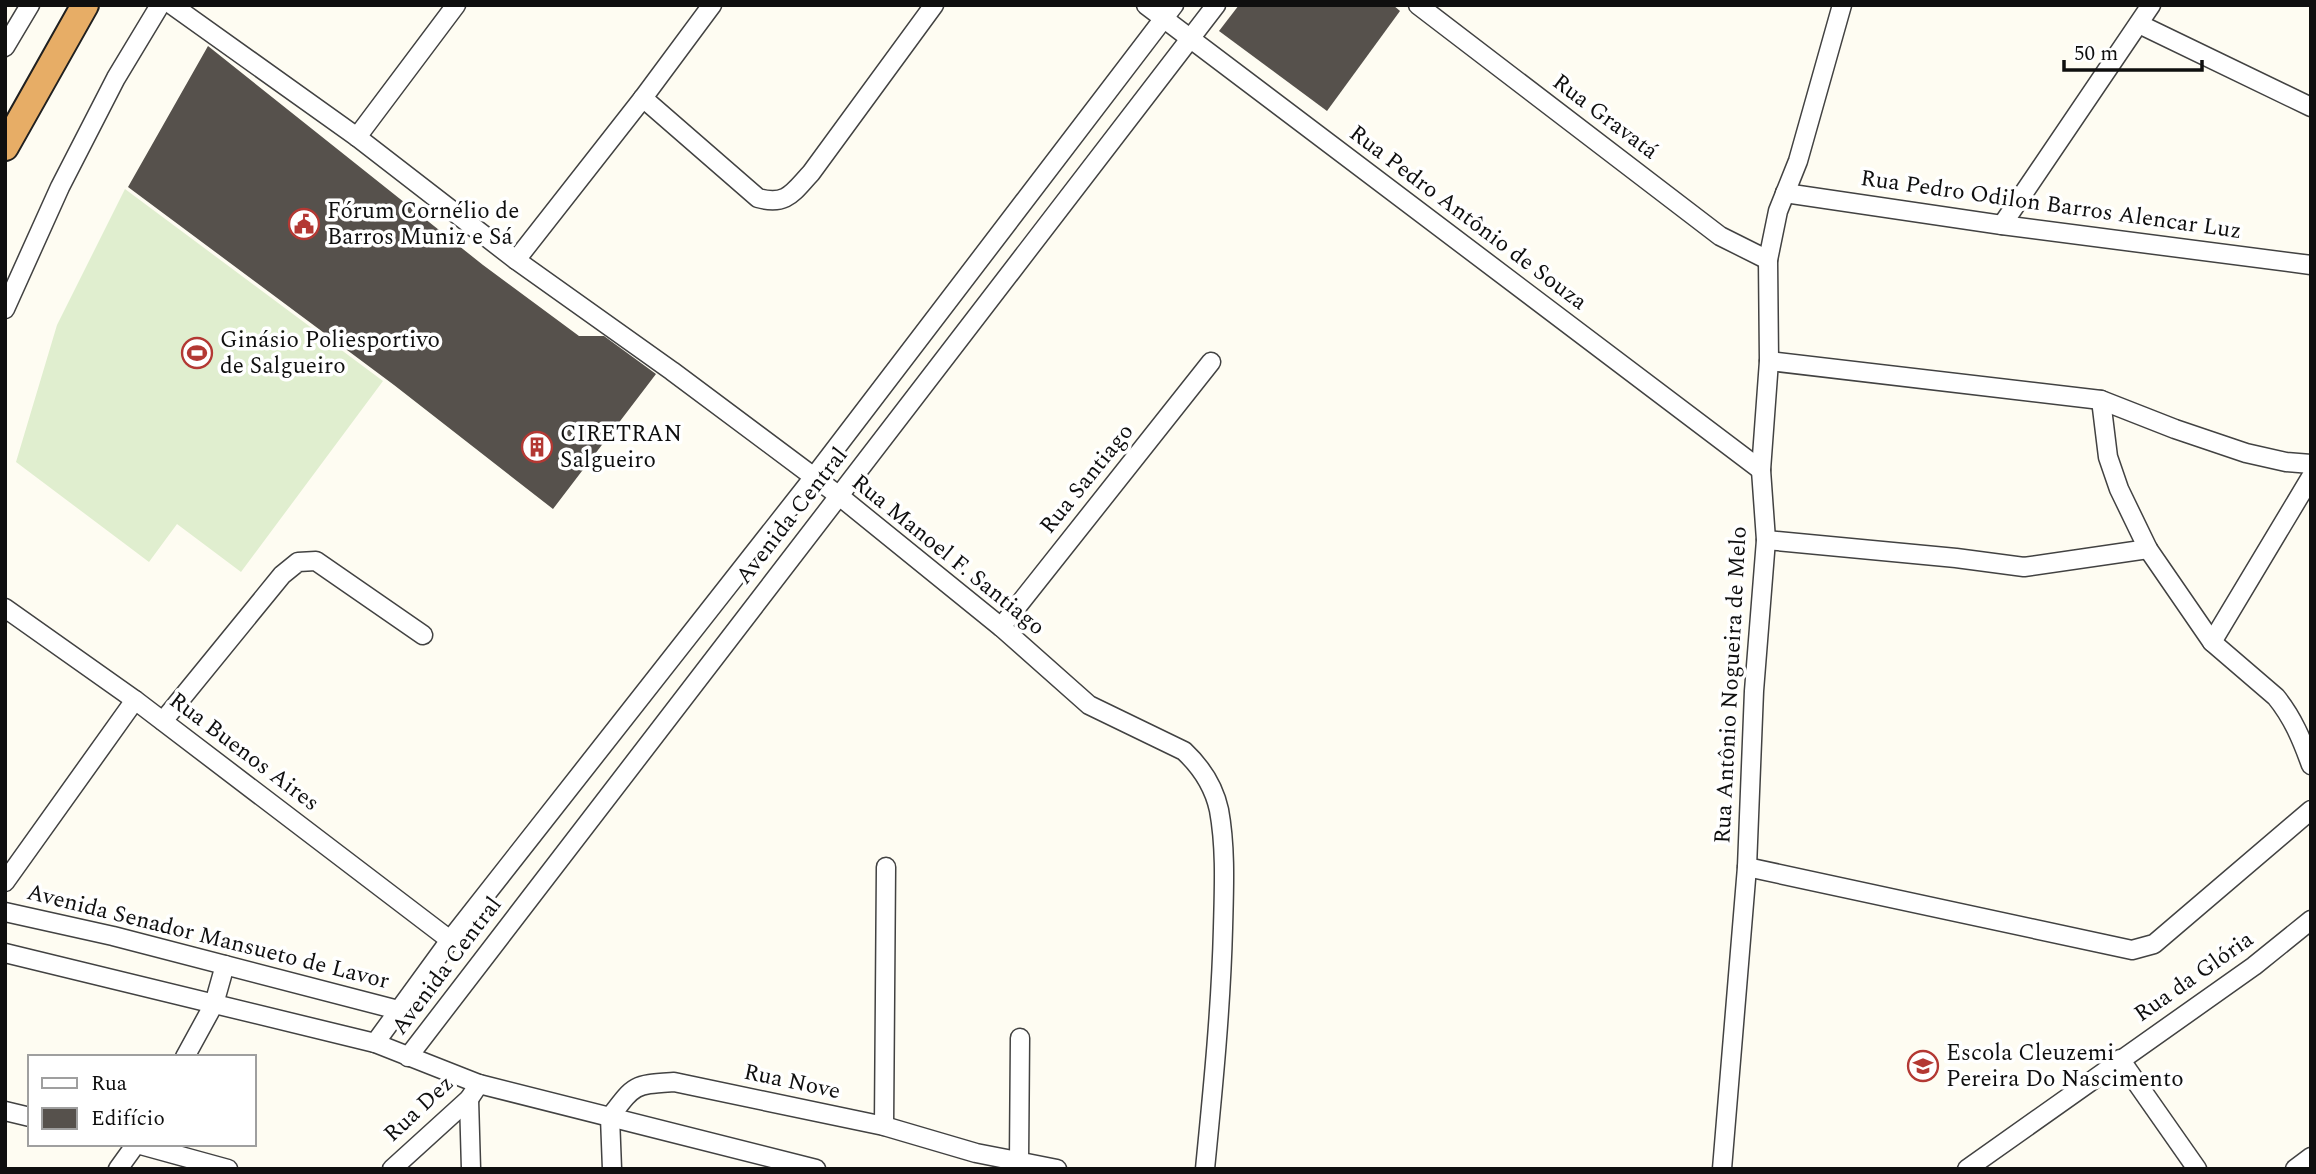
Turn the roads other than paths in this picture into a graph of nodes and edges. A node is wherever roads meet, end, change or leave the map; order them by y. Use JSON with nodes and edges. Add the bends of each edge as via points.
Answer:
{"nodes":[{"id":1,"x":30,"y":5,"type":"edge"},
{"id":2,"x":85,"y":5,"type":"edge"},
{"id":3,"x":160,"y":5,"type":"edge"},
{"id":4,"x":172,"y":5,"type":"edge"},
{"id":5,"x":456,"y":5,"type":"edge"},
{"id":6,"x":712,"y":5,"type":"edge"},
{"id":7,"x":934,"y":5,"type":"edge"},
{"id":8,"x":1146,"y":5,"type":"edge"},
{"id":9,"x":1216,"y":5,"type":"edge"},
{"id":10,"x":1418,"y":5,"type":"edge"},
{"id":11,"x":1842,"y":5,"type":"edge"},
{"id":12,"x":2151,"y":5,"type":"edge"},
{"id":13,"x":1170,"y":12,"type":"edge"},
{"id":14,"x":2139,"y":24,"type":"junction"},
{"id":15,"x":1192,"y":39,"type":"junction"},
{"id":16,"x":5,"y":47,"type":"edge"},
{"id":17,"x":643,"y":99,"type":"junction"},
{"id":18,"x":2311,"y":107,"type":"edge"},
{"id":19,"x":357,"y":137,"type":"junction"},
{"id":20,"x":5,"y":147,"type":"edge"},
{"id":21,"x":1785,"y":193,"type":"junction"},
{"id":22,"x":2002,"y":225,"type":"junction"},
{"id":23,"x":516,"y":260,"type":"junction"},
{"id":24,"x":1768,"y":260,"type":"junction"},
{"id":25,"x":2311,"y":265,"type":"edge"},
{"id":26,"x":5,"y":310,"type":"edge"},
{"id":27,"x":1769,"y":361,"type":"junction"},
{"id":28,"x":1212,"y":362,"type":"dead end"},
{"id":29,"x":2101,"y":400,"type":"junction"},
{"id":30,"x":2311,"y":464,"type":"edge"},
{"id":31,"x":1761,"y":470,"type":"junction"},
{"id":32,"x":2311,"y":477,"type":"edge"},
{"id":33,"x":813,"y":478,"type":"junction"},
{"id":34,"x":838,"y":495,"type":"junction"},
{"id":35,"x":1766,"y":540,"type":"junction"},
{"id":36,"x":2148,"y":549,"type":"junction"},
{"id":37,"x":5,"y":608,"type":"edge"},
{"id":38,"x":1001,"y":627,"type":"junction"},
{"id":39,"x":423,"y":635,"type":"dead end"},
{"id":40,"x":2212,"y":642,"type":"junction"},
{"id":41,"x":135,"y":700,"type":"junction"},
{"id":42,"x":163,"y":721,"type":"junction"},
{"id":43,"x":2311,"y":765,"type":"edge"},
{"id":44,"x":2311,"y":810,"type":"edge"},
{"id":45,"x":886,"y":867,"type":"dead end"},
{"id":46,"x":1747,"y":867,"type":"junction"},
{"id":47,"x":5,"y":882,"type":"edge"},
{"id":48,"x":5,"y":912,"type":"edge"},
{"id":49,"x":2311,"y":920,"type":"edge"},
{"id":50,"x":450,"y":940,"type":"junction"},
{"id":51,"x":5,"y":953,"type":"edge"},
{"id":52,"x":225,"y":965,"type":"junction"},
{"id":53,"x":214,"y":1004,"type":"junction"},
{"id":54,"x":398,"y":1010,"type":"junction"},
{"id":55,"x":1020,"y":1038,"type":"dead end"},
{"id":56,"x":375,"y":1043,"type":"junction"},
{"id":57,"x":186,"y":1055,"type":"edge"},
{"id":58,"x":408,"y":1056,"type":"junction"},
{"id":59,"x":2120,"y":1059,"type":"junction"},
{"id":60,"x":474,"y":1092,"type":"junction"},
{"id":61,"x":5,"y":1111,"type":"edge"},
{"id":62,"x":28,"y":1117,"type":"edge"},
{"id":63,"x":610,"y":1117,"type":"junction"},
{"id":64,"x":884,"y":1126,"type":"junction"},
{"id":65,"x":135,"y":1146,"type":"edge"},
{"id":66,"x":143,"y":1146,"type":"edge"},
{"id":67,"x":2311,"y":1157,"type":"edge"},
{"id":68,"x":1019,"y":1161,"type":"junction"},
{"id":69,"x":780,"y":1164,"type":"edge"},
{"id":70,"x":118,"y":1169,"type":"edge"},
{"id":71,"x":228,"y":1169,"type":"edge"},
{"id":72,"x":392,"y":1169,"type":"edge"},
{"id":73,"x":471,"y":1169,"type":"edge"},
{"id":74,"x":612,"y":1169,"type":"edge"},
{"id":75,"x":816,"y":1169,"type":"edge"},
{"id":76,"x":1057,"y":1169,"type":"edge"},
{"id":77,"x":1205,"y":1169,"type":"edge"},
{"id":78,"x":1722,"y":1169,"type":"edge"},
{"id":79,"x":1967,"y":1169,"type":"edge"},
{"id":80,"x":2197,"y":1169,"type":"edge"},
{"id":81,"x":2295,"y":1169,"type":"edge"}],
"edges":[{"from":1,"to":16,"type":"street"},
{"from":2,"to":20,"type":"highway"},
{"from":3,"to":26,"type":"street","via":[[66,175]]},
{"from":4,"to":19,"type":"street","name":"Rua Manoel F. Santiago"},
{"from":5,"to":19,"type":"street"},
{"from":6,"to":17,"type":"street"},
{"from":7,"to":17,"type":"street","via":[[788,198],[773,202],[758,198]]},
{"from":8,"to":13,"type":"street","name":"Rua Pedro Antônio de Souza"},
{"from":9,"to":15,"type":"street","name":"Avenida Central"},
{"from":10,"to":24,"type":"street","name":"Rua Gravatá","via":[[1720,236]]},
{"from":11,"to":21,"type":"street","name":"Rua Antônio Nogueira de Melo"},
{"from":12,"to":14,"type":"street"},
{"from":13,"to":15,"type":"street","name":"Rua Pedro Antônio de Souza"},
{"from":13,"to":33,"type":"street","name":"Avenida Central"},
{"from":14,"to":18,"type":"street"},
{"from":14,"to":22,"type":"street"},
{"from":15,"to":31,"type":"street","name":"Rua Pedro Antônio de Souza"},
{"from":15,"to":34,"type":"street","name":"Avenida Central"},
{"from":17,"to":23,"type":"street"},
{"from":19,"to":23,"type":"street","name":"Rua Manoel F. Santiago"},
{"from":21,"to":22,"type":"street","name":"Rua Pedro Odilon Barros Alencar Luz"},
{"from":21,"to":24,"type":"street","name":"Rua Antônio Nogueira de Melo"},
{"from":22,"to":25,"type":"street","name":"Rua Pedro Odilon Barros Alencar Luz"},
{"from":23,"to":33,"type":"street","name":"Rua Manoel F. Santiago"},
{"from":24,"to":27,"type":"street","name":"Rua Antônio Nogueira de Melo"},
{"from":27,"to":29,"type":"street"},
{"from":27,"to":31,"type":"street","name":"Rua Antônio Nogueira de Melo"},
{"from":28,"to":38,"type":"street","name":"Rua Santiago"},
{"from":29,"to":30,"type":"street","via":[[2246,453]]},
{"from":29,"to":36,"type":"street","via":[[2108,457]]},
{"from":31,"to":35,"type":"street","name":"Rua Antônio Nogueira de Melo"},
{"from":32,"to":40,"type":"street"},
{"from":33,"to":34,"type":"street","name":"Rua Manoel F. Santiago"},
{"from":33,"to":50,"type":"street","name":"Avenida Central"},
{"from":34,"to":38,"type":"street","name":"Rua Manoel F. Santiago"},
{"from":34,"to":58,"type":"street","name":"Avenida Central"},
{"from":35,"to":36,"type":"street","via":[[2024,568]]},
{"from":35,"to":46,"type":"street","name":"Rua Antônio Nogueira de Melo"},
{"from":36,"to":40,"type":"street"},
{"from":37,"to":41,"type":"street","name":"Rua Buenos Aires"},
{"from":38,"to":77,"type":"street","name":"Rua Manoel F. Santiago","via":[[1089,705],[1184,751],[1206,779],[1218,807],[1224,884],[1222,992]]},
{"from":39,"to":42,"type":"street","via":[[316,561],[298,562],[282,575]]},
{"from":40,"to":43,"type":"street","via":[[2276,696],[2296,725]]},
{"from":41,"to":42,"type":"street","name":"Rua Buenos Aires"},
{"from":41,"to":47,"type":"street"},
{"from":42,"to":50,"type":"street","name":"Rua Buenos Aires"},
{"from":44,"to":46,"type":"street","via":[[2154,944],[2132,950]]},
{"from":45,"to":64,"type":"street"},
{"from":46,"to":78,"type":"street","name":"Rua Antônio Nogueira de Melo"},
{"from":48,"to":52,"type":"street","name":"Avenida Senador Mansueto de Lavor"},
{"from":49,"to":59,"type":"street","name":"Rua da Glória","via":[[2253,967]]},
{"from":50,"to":54,"type":"street","name":"Avenida Central"},
{"from":51,"to":53,"type":"street"},
{"from":52,"to":53,"type":"street"},
{"from":52,"to":54,"type":"street","name":"Avenida Senador Mansueto de Lavor"},
{"from":53,"to":56,"type":"street"},
{"from":53,"to":57,"type":"street"},
{"from":54,"to":56,"type":"street","name":"Avenida Central"},
{"from":55,"to":68,"type":"street"},
{"from":56,"to":58,"type":"street"},
{"from":58,"to":60,"type":"street"},
{"from":59,"to":79,"type":"street","name":"Rua da Glória"},
{"from":59,"to":80,"type":"street"},
{"from":60,"to":63,"type":"street"},
{"from":60,"to":72,"type":"street","name":"Rua Dez"},
{"from":60,"to":73,"type":"street"},
{"from":61,"to":62,"type":"street"},
{"from":63,"to":64,"type":"street","name":"Rua Nove","via":[[632,1088],[674,1082]]},
{"from":63,"to":69,"type":"street"},
{"from":63,"to":74,"type":"street"},
{"from":64,"to":68,"type":"street","name":"Rua Nove"},
{"from":65,"to":70,"type":"street"},
{"from":66,"to":71,"type":"street"},
{"from":67,"to":81,"type":"street"},
{"from":68,"to":76,"type":"street","name":"Rua Nove"},
{"from":69,"to":75,"type":"street"}]}
